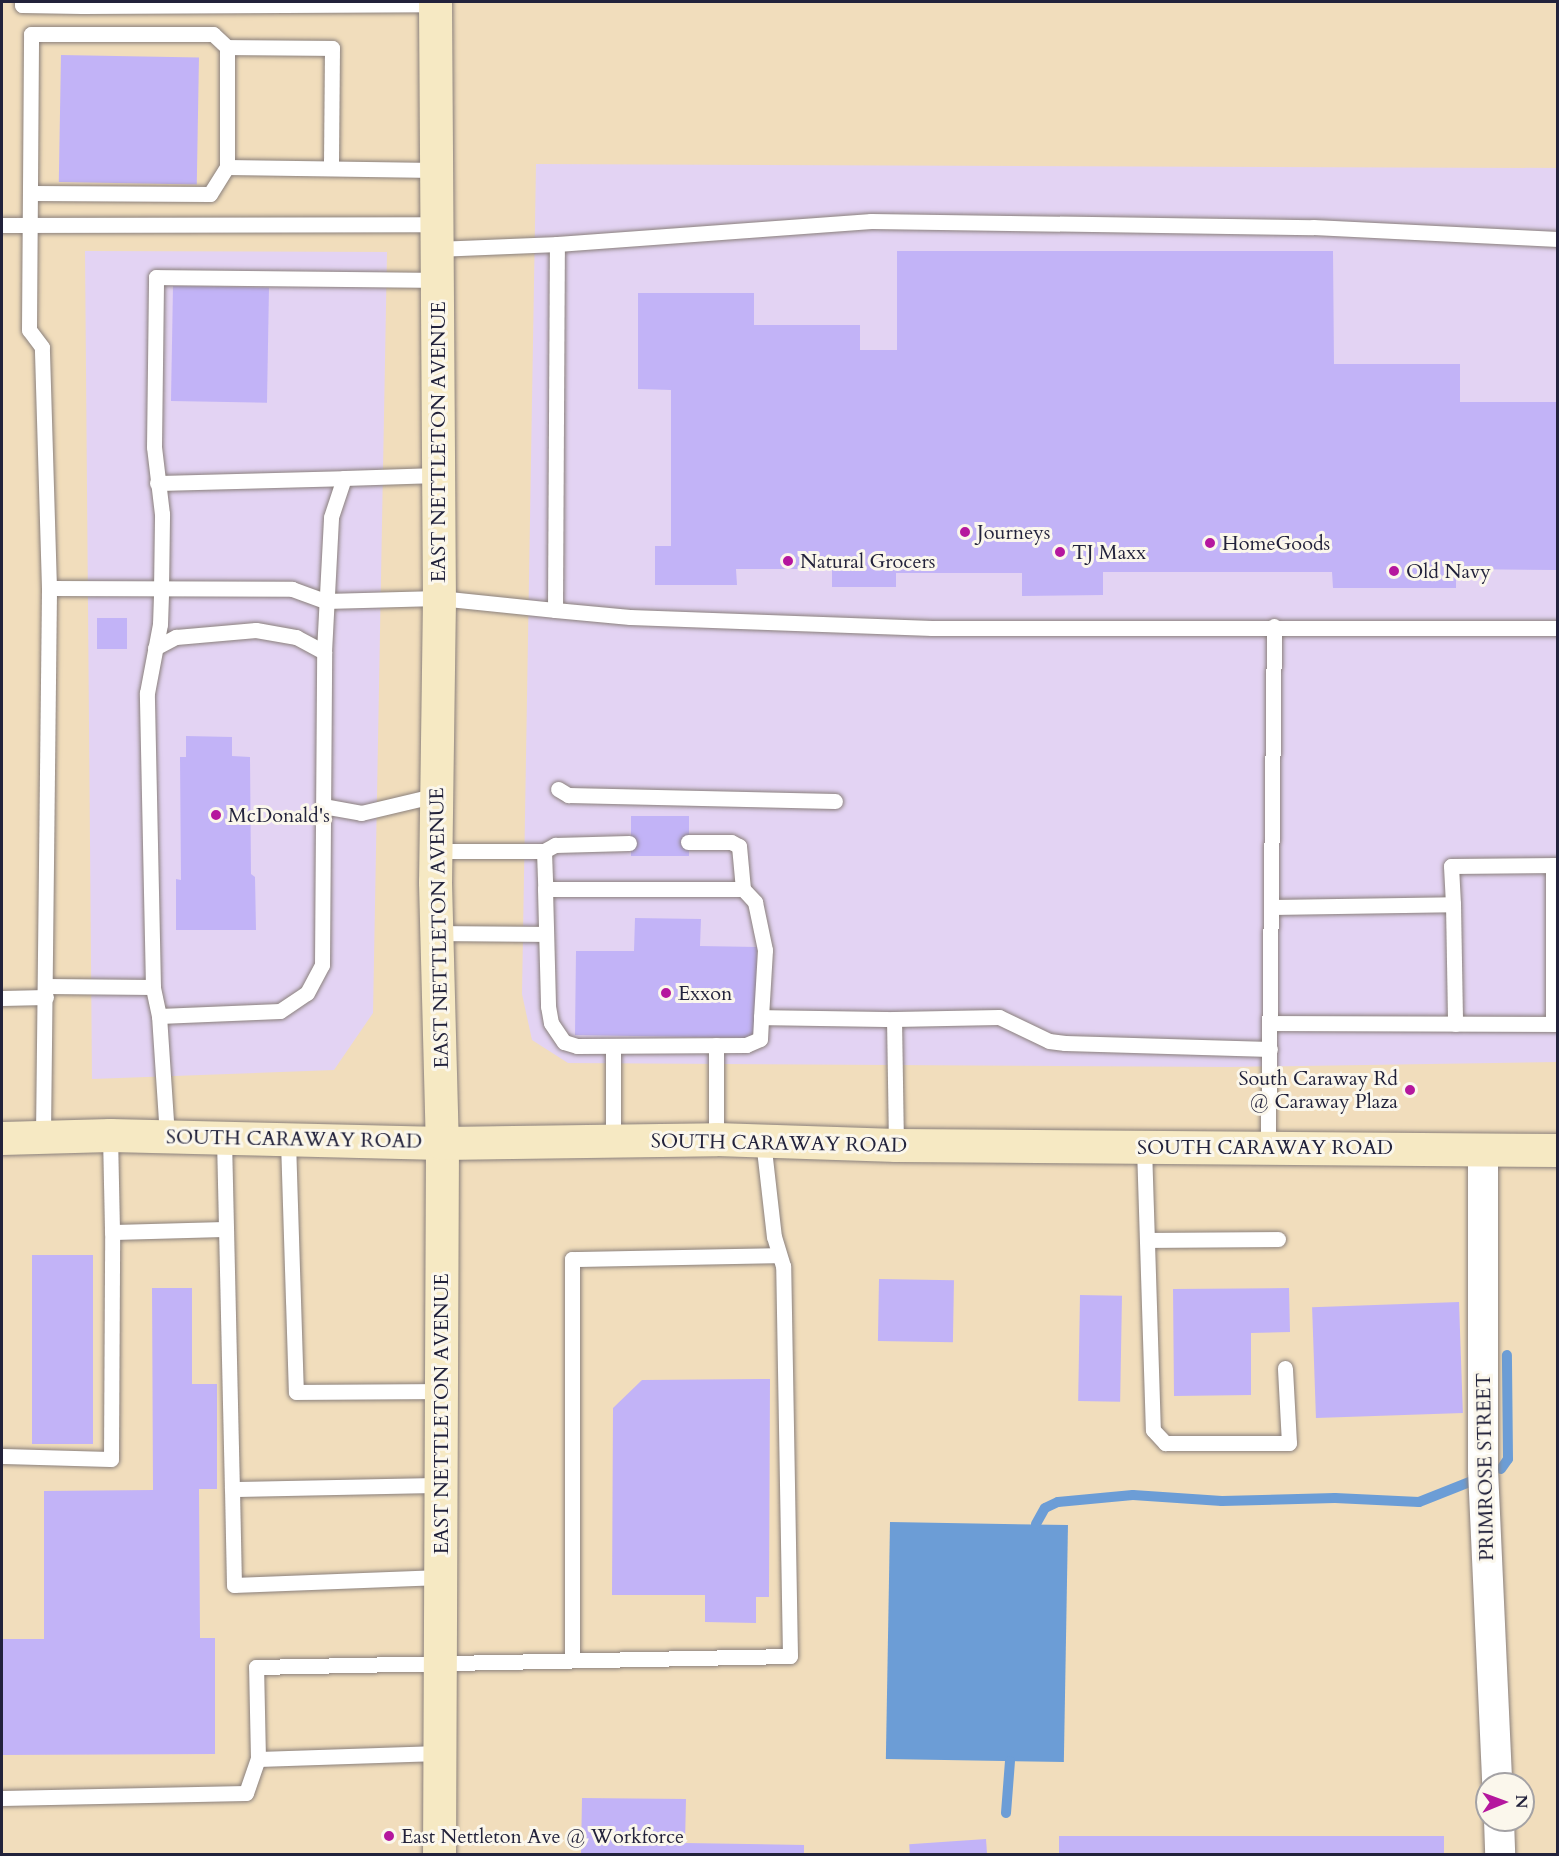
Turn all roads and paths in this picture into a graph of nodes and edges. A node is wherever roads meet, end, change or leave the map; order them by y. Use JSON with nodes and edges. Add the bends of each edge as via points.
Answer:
{"nodes":[{"id":1,"x":22,"y":2,"type":"edge"},
{"id":2,"x":314,"y":3,"type":"edge"},
{"id":3,"x":435,"y":3,"type":"edge"},
{"id":4,"x":82,"y":4,"type":"edge"},
{"id":5,"x":227,"y":47,"type":"junction"},
{"id":6,"x":227,"y":167,"type":"junction"},
{"id":7,"x":331,"y":168,"type":"junction"},
{"id":8,"x":436,"y":170,"type":"junction"},
{"id":9,"x":32,"y":193,"type":"junction"},
{"id":10,"x":32,"y":224,"type":"junction"},
{"id":11,"x":2,"y":225,"type":"edge"},
{"id":12,"x":1557,"y":238,"type":"edge"},
{"id":13,"x":557,"y":244,"type":"junction"},
{"id":14,"x":437,"y":251,"type":"junction"},
{"id":15,"x":438,"y":475,"type":"junction"},
{"id":16,"x":344,"y":478,"type":"junction"},
{"id":17,"x":157,"y":483,"type":"junction"},
{"id":18,"x":49,"y":588,"type":"junction"},
{"id":19,"x":161,"y":590,"type":"junction"},
{"id":20,"x":439,"y":598,"type":"junction"},
{"id":21,"x":325,"y":601,"type":"junction"},
{"id":22,"x":555,"y":610,"type":"junction"},
{"id":23,"x":1274,"y":626,"type":"junction"},
{"id":24,"x":1557,"y":628,"type":"edge"},
{"id":25,"x":155,"y":648,"type":"junction"},
{"id":26,"x":324,"y":652,"type":"junction"},
{"id":27,"x":558,"y":789,"type":"dead end"},
{"id":28,"x":437,"y":795,"type":"junction"},
{"id":29,"x":835,"y":801,"type":"dead end"},
{"id":30,"x":323,"y":806,"type":"junction"},
{"id":31,"x":688,"y":842,"type":"dead end"},
{"id":32,"x":629,"y":843,"type":"dead end"},
{"id":33,"x":436,"y":851,"type":"junction"},
{"id":34,"x":544,"y":851,"type":"junction"},
{"id":35,"x":1555,"y":865,"type":"edge"},
{"id":36,"x":544,"y":889,"type":"junction"},
{"id":37,"x":743,"y":889,"type":"junction"},
{"id":38,"x":1453,"y":904,"type":"junction"},
{"id":39,"x":1272,"y":907,"type":"junction"},
{"id":40,"x":437,"y":933,"type":"junction"},
{"id":41,"x":546,"y":934,"type":"junction"},
{"id":42,"x":153,"y":987,"type":"junction"},
{"id":43,"x":46,"y":992,"type":"junction"},
{"id":44,"x":2,"y":998,"type":"edge"},
{"id":45,"x":159,"y":1016,"type":"junction"},
{"id":46,"x":761,"y":1017,"type":"junction"},
{"id":47,"x":894,"y":1019,"type":"junction"},
{"id":48,"x":1270,"y":1023,"type":"junction"},
{"id":49,"x":1455,"y":1024,"type":"junction"},
{"id":50,"x":1555,"y":1024,"type":"edge"},
{"id":51,"x":716,"y":1045,"type":"junction"},
{"id":52,"x":613,"y":1046,"type":"junction"},
{"id":53,"x":1270,"y":1049,"type":"junction"},
{"id":54,"x":110,"y":1135,"type":"junction"},
{"id":55,"x":167,"y":1136,"type":"junction"},
{"id":56,"x":43,"y":1137,"type":"junction"},
{"id":57,"x":2,"y":1138,"type":"edge"},
{"id":58,"x":224,"y":1139,"type":"junction"},
{"id":59,"x":716,"y":1139,"type":"junction"},
{"id":60,"x":288,"y":1141,"type":"junction"},
{"id":61,"x":613,"y":1141,"type":"junction"},
{"id":62,"x":763,"y":1141,"type":"junction"},
{"id":63,"x":442,"y":1143,"type":"junction"},
{"id":64,"x":896,"y":1145,"type":"junction"},
{"id":65,"x":1144,"y":1147,"type":"junction"},
{"id":66,"x":1269,"y":1147,"type":"junction"},
{"id":67,"x":1483,"y":1149,"type":"junction"},
{"id":68,"x":1557,"y":1150,"type":"edge"},
{"id":69,"x":226,"y":1229,"type":"junction"},
{"id":70,"x":112,"y":1232,"type":"junction"},
{"id":71,"x":1278,"y":1239,"type":"dead end"},
{"id":72,"x":1148,"y":1240,"type":"junction"},
{"id":73,"x":779,"y":1255,"type":"junction"},
{"id":74,"x":1285,"y":1368,"type":"dead end"},
{"id":75,"x":441,"y":1391,"type":"junction"},
{"id":76,"x":2,"y":1456,"type":"edge"},
{"id":77,"x":440,"y":1485,"type":"junction"},
{"id":78,"x":232,"y":1489,"type":"junction"},
{"id":79,"x":440,"y":1577,"type":"junction"},
{"id":80,"x":572,"y":1659,"type":"junction"},
{"id":81,"x":440,"y":1661,"type":"junction"},
{"id":82,"x":439,"y":1754,"type":"junction"},
{"id":83,"x":258,"y":1759,"type":"junction"},
{"id":84,"x":1496,"y":1772,"type":"edge"},
{"id":85,"x":2,"y":1798,"type":"edge"},
{"id":86,"x":1499,"y":1832,"type":"edge"},
{"id":87,"x":439,"y":1854,"type":"edge"},
{"id":88,"x":1500,"y":1854,"type":"edge"}],
"edges":[{"from":1,"to":4,"type":"lane"},
{"from":2,"to":3,"type":"lane"},
{"from":2,"to":4,"type":"lane"},
{"from":3,"to":8,"type":"main road","name":"EAST NETTLETON AVENUE"},
{"from":5,"to":6,"type":"lane"},
{"from":5,"to":7,"type":"lane","via":[[332,48]]},
{"from":5,"to":9,"type":"lane","via":[[213,34],[31,34]]},
{"from":6,"to":7,"type":"lane"},
{"from":6,"to":9,"type":"lane","via":[[210,194]]},
{"from":7,"to":8,"type":"lane"},
{"from":8,"to":14,"type":"main road","name":"EAST NETTLETON AVENUE"},
{"from":9,"to":10,"type":"lane"},
{"from":10,"to":11,"type":"lane"},
{"from":10,"to":14,"type":"lane"},
{"from":10,"to":18,"type":"lane","via":[[29,330],[42,347]]},
{"from":12,"to":13,"type":"lane","via":[[1313,227],[872,221]]},
{"from":13,"to":14,"type":"lane"},
{"from":13,"to":22,"type":"lane"},
{"from":14,"to":15,"type":"main road","name":"EAST NETTLETON AVENUE"},
{"from":14,"to":17,"type":"lane","via":[[156,277]]},
{"from":15,"to":16,"type":"lane"},
{"from":15,"to":20,"type":"main road","name":"EAST NETTLETON AVENUE"},
{"from":16,"to":17,"type":"lane"},
{"from":16,"to":21,"type":"lane","via":[[331,518]]},
{"from":17,"to":19,"type":"lane","via":[[162,514]]},
{"from":18,"to":19,"type":"lane"},
{"from":18,"to":43,"type":"lane"},
{"from":19,"to":21,"type":"lane","via":[[292,589]]},
{"from":19,"to":25,"type":"lane"},
{"from":20,"to":21,"type":"lane"},
{"from":20,"to":22,"type":"lane"},
{"from":20,"to":28,"type":"main road","name":"EAST NETTLETON AVENUE"},
{"from":21,"to":26,"type":"lane"},
{"from":22,"to":23,"type":"lane","via":[[630,617],[932,628]]},
{"from":23,"to":24,"type":"lane"},
{"from":23,"to":39,"type":"lane"},
{"from":25,"to":26,"type":"lane","via":[[176,638],[256,630],[296,637]]},
{"from":25,"to":42,"type":"lane","via":[[147,693]]},
{"from":26,"to":30,"type":"lane"},
{"from":27,"to":29,"type":"lane","via":[[568,795]]},
{"from":28,"to":30,"type":"lane","via":[[361,813]]},
{"from":28,"to":33,"type":"main road","name":"EAST NETTLETON AVENUE"},
{"from":30,"to":45,"type":"lane","via":[[322,965],[307,993],[280,1011]]},
{"from":31,"to":37,"type":"lane","via":[[730,842],[740,846]]},
{"from":32,"to":34,"type":"lane","via":[[555,845]]},
{"from":33,"to":34,"type":"lane"},
{"from":33,"to":40,"type":"main road","name":"EAST NETTLETON AVENUE"},
{"from":34,"to":36,"type":"lane"},
{"from":35,"to":38,"type":"lane","via":[[1452,866]]},
{"from":35,"to":50,"type":"lane"},
{"from":36,"to":37,"type":"lane"},
{"from":36,"to":41,"type":"lane"},
{"from":37,"to":46,"type":"lane","via":[[755,902],[765,950]]},
{"from":38,"to":39,"type":"lane"},
{"from":38,"to":49,"type":"lane"},
{"from":39,"to":48,"type":"lane"},
{"from":40,"to":41,"type":"lane"},
{"from":40,"to":63,"type":"main road","name":"EAST NETTLETON AVENUE"},
{"from":41,"to":52,"type":"lane","via":[[551,1023],[564,1042]]},
{"from":42,"to":43,"type":"lane"},
{"from":42,"to":45,"type":"lane"},
{"from":43,"to":44,"type":"lane"},
{"from":43,"to":56,"type":"lane"},
{"from":45,"to":55,"type":"lane"},
{"from":46,"to":47,"type":"lane"},
{"from":46,"to":51,"type":"lane","via":[[760,1039],[755,1043]]},
{"from":47,"to":53,"type":"lane","via":[[999,1017],[1049,1041],[1065,1044]]},
{"from":47,"to":64,"type":"lane"},
{"from":48,"to":49,"type":"lane"},
{"from":48,"to":53,"type":"lane"},
{"from":49,"to":50,"type":"lane"},
{"from":51,"to":52,"type":"lane"},
{"from":51,"to":59,"type":"lane"},
{"from":52,"to":61,"type":"lane"},
{"from":53,"to":66,"type":"lane"},
{"from":54,"to":55,"type":"main road","name":"SOUTH CARAWAY ROAD"},
{"from":54,"to":56,"type":"main road","name":"SOUTH CARAWAY ROAD"},
{"from":54,"to":70,"type":"lane"},
{"from":55,"to":58,"type":"main road","name":"SOUTH CARAWAY ROAD"},
{"from":56,"to":57,"type":"main road","name":"SOUTH CARAWAY ROAD"},
{"from":58,"to":60,"type":"main road","name":"SOUTH CARAWAY ROAD"},
{"from":58,"to":69,"type":"lane"},
{"from":59,"to":61,"type":"main road","name":"SOUTH CARAWAY ROAD"},
{"from":59,"to":62,"type":"main road","name":"SOUTH CARAWAY ROAD"},
{"from":60,"to":63,"type":"main road","name":"SOUTH CARAWAY ROAD"},
{"from":60,"to":75,"type":"lane","via":[[296,1392]]},
{"from":61,"to":63,"type":"main road","name":"SOUTH CARAWAY ROAD"},
{"from":62,"to":64,"type":"main road","name":"SOUTH CARAWAY ROAD"},
{"from":62,"to":73,"type":"lane"},
{"from":63,"to":75,"type":"main road","name":"EAST NETTLETON AVENUE"},
{"from":64,"to":65,"type":"main road","name":"SOUTH CARAWAY ROAD"},
{"from":65,"to":66,"type":"main road","name":"SOUTH CARAWAY ROAD"},
{"from":65,"to":72,"type":"lane"},
{"from":66,"to":67,"type":"main road","name":"SOUTH CARAWAY ROAD"},
{"from":67,"to":68,"type":"main road","name":"SOUTH CARAWAY ROAD"},
{"from":67,"to":84,"type":"street","name":"PRIMROSE STREET","via":[[1483,1470]]},
{"from":69,"to":70,"type":"lane"},
{"from":69,"to":78,"type":"lane"},
{"from":70,"to":76,"type":"lane","via":[[111,1459]]},
{"from":71,"to":72,"type":"lane"},
{"from":72,"to":74,"type":"lane","via":[[1153,1430],[1165,1443],[1289,1443]]},
{"from":73,"to":80,"type":"lane","via":[[572,1259]]},
{"from":73,"to":80,"type":"lane","via":[[783,1266],[790,1656]]},
{"from":75,"to":77,"type":"main road","name":"EAST NETTLETON AVENUE"},
{"from":77,"to":78,"type":"lane"},
{"from":77,"to":79,"type":"main road","name":"EAST NETTLETON AVENUE"},
{"from":78,"to":79,"type":"lane","via":[[234,1585]]},
{"from":79,"to":81,"type":"main road","name":"EAST NETTLETON AVENUE"},
{"from":80,"to":81,"type":"lane"},
{"from":81,"to":82,"type":"main road","name":"EAST NETTLETON AVENUE"},
{"from":81,"to":83,"type":"lane","via":[[256,1667]]},
{"from":82,"to":83,"type":"lane"},
{"from":82,"to":87,"type":"main road","name":"EAST NETTLETON AVENUE"},
{"from":83,"to":85,"type":"lane","via":[[246,1793]]},
{"from":86,"to":88,"type":"street"}]}
